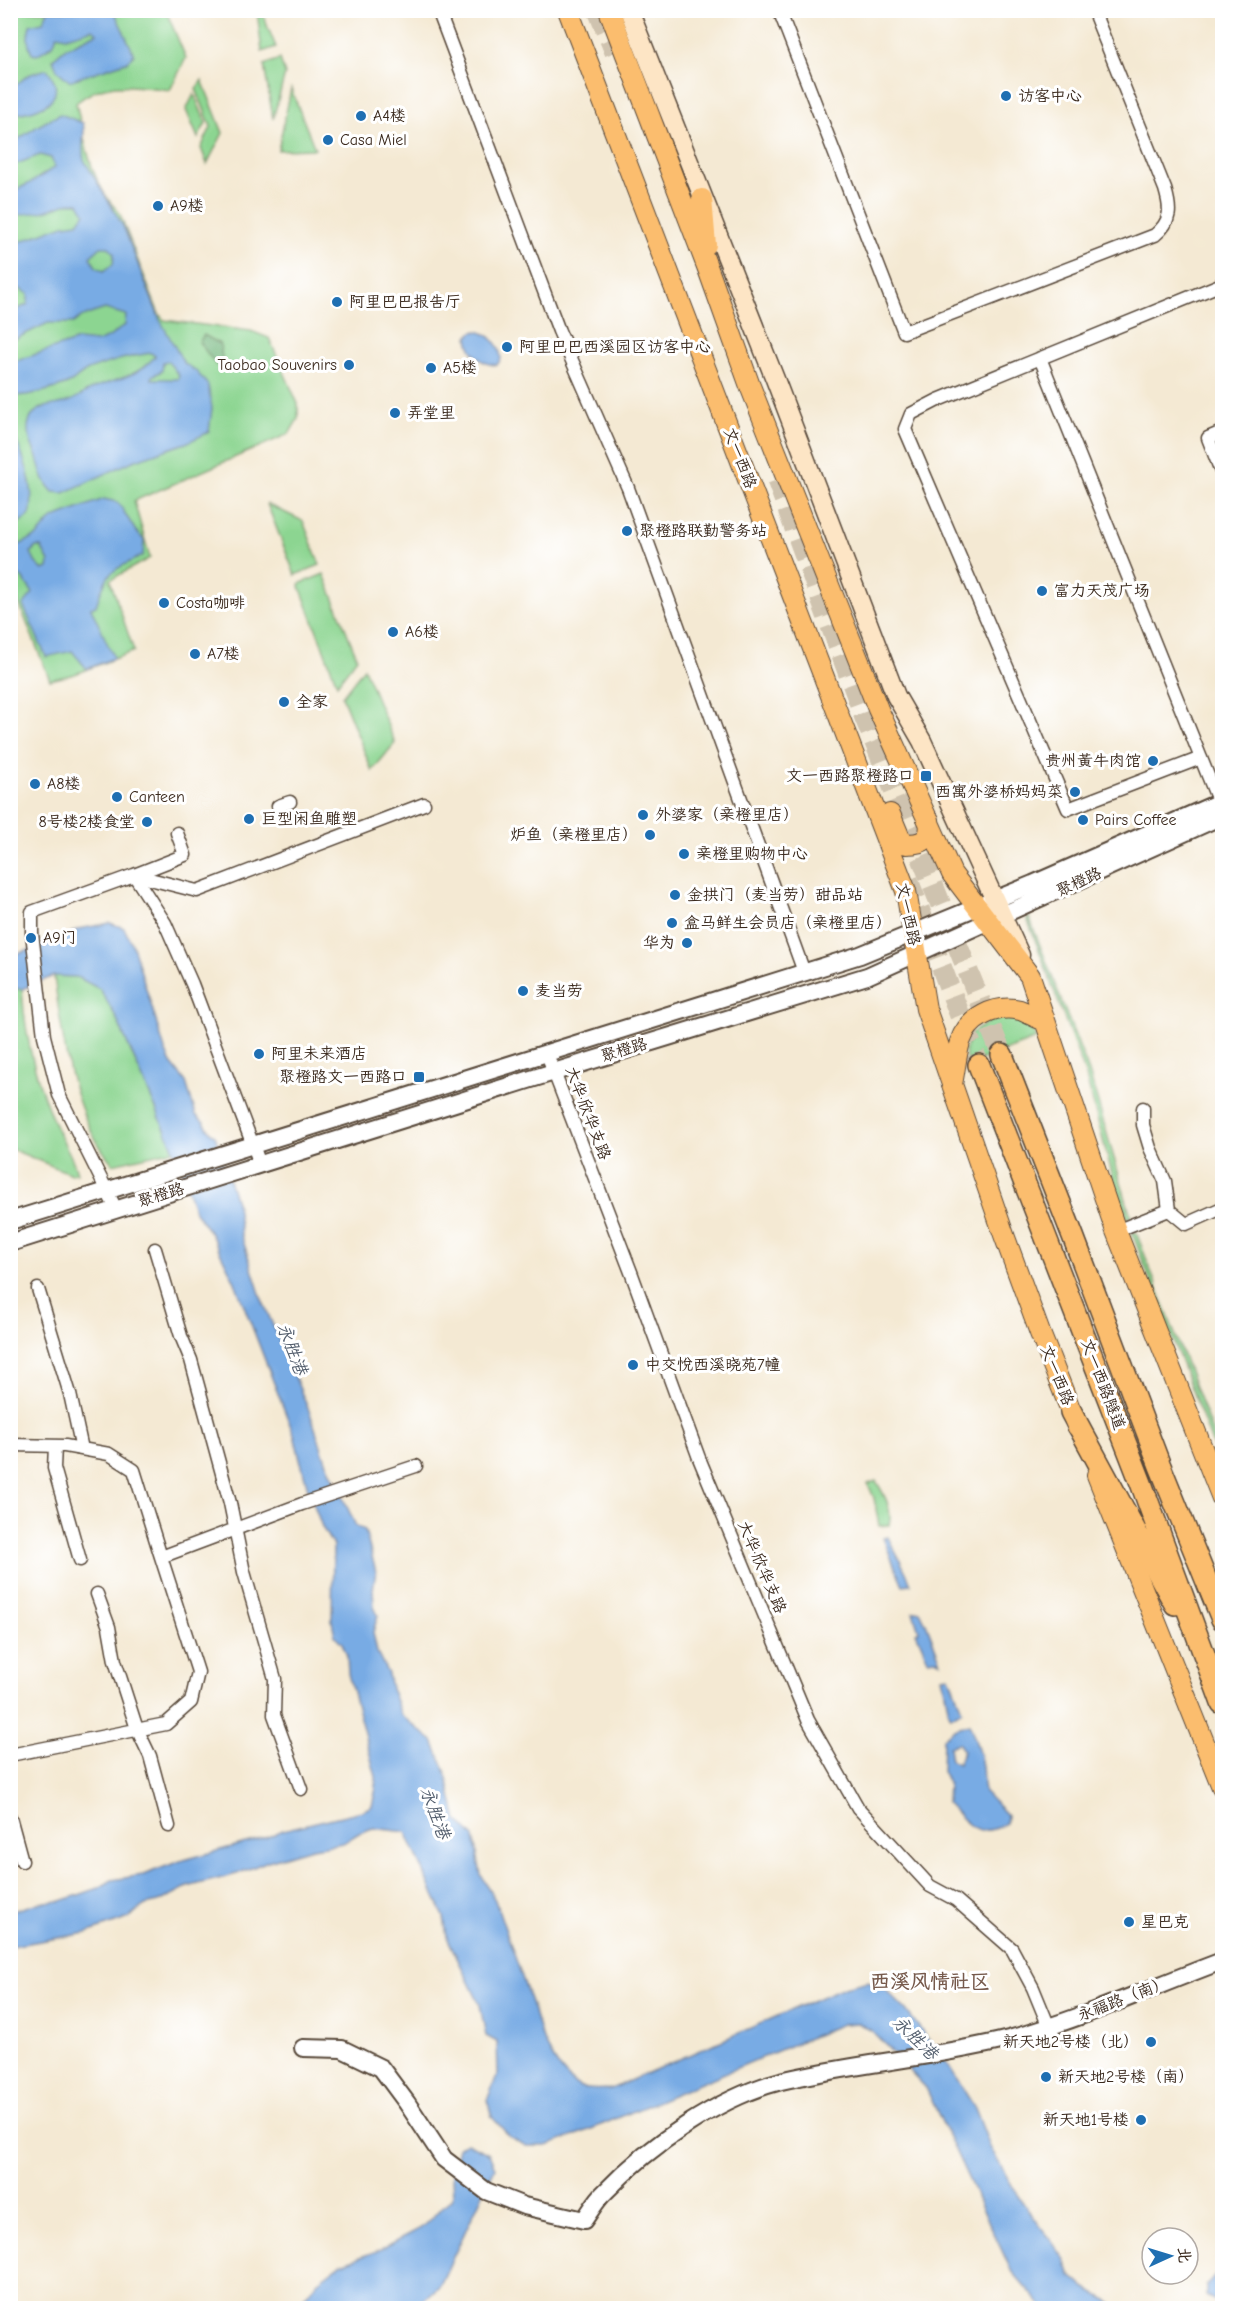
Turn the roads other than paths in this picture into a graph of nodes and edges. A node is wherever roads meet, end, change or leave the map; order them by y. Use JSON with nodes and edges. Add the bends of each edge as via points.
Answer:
{"nodes":[{"id":1,"x":438,"y":10,"type":"edge"},
{"id":2,"x":568,"y":10,"type":"edge"},
{"id":3,"x":609,"y":10,"type":"edge"},
{"id":4,"x":629,"y":10,"type":"edge"},
{"id":5,"x":779,"y":10,"type":"edge"},
{"id":6,"x":1094,"y":10,"type":"edge"},
{"id":7,"x":702,"y":199,"type":"junction"},
{"id":8,"x":708,"y":269,"type":"junction"},
{"id":9,"x":1222,"y":284,"type":"edge"},
{"id":10,"x":1040,"y":358,"type":"junction"},
{"id":11,"x":1222,"y":432,"type":"edge"},
{"id":12,"x":1222,"y":474,"type":"edge"},
{"id":13,"x":838,"y":714,"type":"junction"},
{"id":14,"x":1201,"y":758,"type":"junction"},
{"id":15,"x":291,"y":802,"type":"dead end"},
{"id":16,"x":424,"y":804,"type":"dead end"},
{"id":17,"x":278,"y":806,"type":"dead end"},
{"id":18,"x":1222,"y":808,"type":"edge"},
{"id":19,"x":929,"y":820,"type":"junction"},
{"id":20,"x":177,"y":832,"type":"dead end"},
{"id":21,"x":134,"y":875,"type":"junction"},
{"id":22,"x":991,"y":912,"type":"junction"},
{"id":23,"x":913,"y":933,"type":"junction"},
{"id":24,"x":917,"y":954,"type":"junction"},
{"id":25,"x":804,"y":972,"type":"junction"},
{"id":26,"x":1045,"y":1021,"type":"junction"},
{"id":27,"x":547,"y":1054,"type":"junction"},
{"id":28,"x":1002,"y":1055,"type":"tunnel mouth"},
{"id":29,"x":979,"y":1065,"type":"tunnel mouth"},
{"id":30,"x":554,"y":1072,"type":"junction"},
{"id":31,"x":952,"y":1084,"type":"junction"},
{"id":32,"x":1143,"y":1108,"type":"dead end"},
{"id":33,"x":253,"y":1145,"type":"junction"},
{"id":34,"x":260,"y":1164,"type":"junction"},
{"id":35,"x":106,"y":1191,"type":"junction"},
{"id":36,"x":1222,"y":1208,"type":"edge"},
{"id":37,"x":116,"y":1209,"type":"junction"},
{"id":38,"x":1169,"y":1210,"type":"junction"},
{"id":39,"x":10,"y":1221,"type":"edge"},
{"id":40,"x":1116,"y":1231,"type":"junction"},
{"id":41,"x":10,"y":1243,"type":"edge"},
{"id":42,"x":155,"y":1248,"type":"dead end"},
{"id":43,"x":38,"y":1288,"type":"dead end"},
{"id":44,"x":1071,"y":1412,"type":"junction"},
{"id":45,"x":10,"y":1445,"type":"edge"},
{"id":46,"x":55,"y":1446,"type":"junction"},
{"id":47,"x":82,"y":1449,"type":"junction"},
{"id":48,"x":416,"y":1466,"type":"dead end"},
{"id":49,"x":1222,"y":1498,"type":"edge"},
{"id":50,"x":1178,"y":1505,"type":"junction"},
{"id":51,"x":234,"y":1529,"type":"junction"},
{"id":52,"x":161,"y":1557,"type":"junction"},
{"id":53,"x":80,"y":1560,"type":"dead end"},
{"id":54,"x":1222,"y":1577,"type":"edge"},
{"id":55,"x":97,"y":1594,"type":"dead end"},
{"id":56,"x":1222,"y":1619,"type":"edge"},
{"id":57,"x":1212,"y":1673,"type":"junction"},
{"id":58,"x":1222,"y":1703,"type":"edge"},
{"id":59,"x":137,"y":1730,"type":"junction"},
{"id":60,"x":10,"y":1755,"type":"edge"},
{"id":61,"x":1222,"y":1787,"type":"edge"},
{"id":62,"x":302,"y":1789,"type":"dead end"},
{"id":63,"x":10,"y":1817,"type":"edge"},
{"id":64,"x":169,"y":1826,"type":"dead end"},
{"id":65,"x":22,"y":1861,"type":"dead end"},
{"id":66,"x":1222,"y":1961,"type":"edge"},
{"id":67,"x":1049,"y":2027,"type":"junction"},
{"id":68,"x":303,"y":2048,"type":"dead end"}],
"edges":[{"from":1,"to":25,"type":"street","via":[[559,331],[628,488]]},
{"from":2,"to":13,"type":"main road","name":"文一西路"},
{"from":3,"to":8,"type":"main road"},
{"from":4,"to":7,"type":"main road"},
{"from":5,"to":6,"type":"street","via":[[904,332],[1155,235],[1164,228],[1170,216],[1165,189]]},
{"from":7,"to":8,"type":"main road"},
{"from":7,"to":22,"type":"main road","via":[[896,696],[922,741]]},
{"from":8,"to":19,"type":"main road","via":[[878,709]]},
{"from":9,"to":10,"type":"street"},
{"from":10,"to":14,"type":"street"},
{"from":10,"to":14,"type":"street","via":[[911,414],[905,429],[1068,809]]},
{"from":11,"to":12,"type":"street","via":[[1208,438]]},
{"from":13,"to":19,"type":"main road","via":[[867,759],[900,838],[906,844],[926,840],[931,831]]},
{"from":13,"to":23,"type":"main road","name":"文一西路","via":[[906,891]]},
{"from":14,"to":18,"type":"street"},
{"from":15,"to":17,"type":"street"},
{"from":16,"to":21,"type":"street","via":[[197,891]]},
{"from":18,"to":22,"type":"street","name":"聚橙路"},
{"from":19,"to":22,"type":"main road","via":[[951,874]]},
{"from":20,"to":21,"type":"street","via":[[185,855]]},
{"from":21,"to":33,"type":"street","via":[[165,923],[192,984]]},
{"from":21,"to":35,"type":"street","via":[[32,912],[44,1036],[59,1095]]},
{"from":22,"to":23,"type":"street","name":"聚橙路"},
{"from":22,"to":24,"type":"street","name":"聚橙路"},
{"from":22,"to":26,"type":"main road","via":[[1030,976]]},
{"from":23,"to":24,"type":"main road","name":"文一西路"},
{"from":23,"to":25,"type":"street","name":"聚橙路"},
{"from":24,"to":30,"type":"street","name":"聚橙路","via":[[867,976]]},
{"from":24,"to":31,"type":"main road","name":"文一西路","via":[[926,1008]]},
{"from":25,"to":27,"type":"street","name":"聚橙路"},
{"from":26,"to":31,"type":"main road","via":[[1009,1009],[980,1016],[964,1033]]},
{"from":26,"to":40,"type":"main road"},
{"from":27,"to":30,"type":"street","name":"大华·欣华支路"},
{"from":27,"to":33,"type":"street","name":"聚橙路"},
{"from":28,"to":50,"type":"highway","name":"文一西路隧道"},
{"from":29,"to":57,"type":"highway","name":"文一西路隧道"},
{"from":30,"to":34,"type":"street","name":"聚橙路"},
{"from":30,"to":67,"type":"street","name":"大华·欣华支路","via":[[699,1458],[808,1720],[858,1808],[930,1886],[956,1900],[1012,1949],[1034,1988]]},
{"from":31,"to":44,"type":"main road","name":"文一西路"},
{"from":32,"to":38,"type":"street","via":[[1143,1125],[1165,1181]]},
{"from":33,"to":34,"type":"street"},
{"from":33,"to":35,"type":"street","name":"聚橙路"},
{"from":34,"to":37,"type":"street","name":"聚橙路"},
{"from":35,"to":37,"type":"street"},
{"from":35,"to":39,"type":"street","name":"聚橙路"},
{"from":36,"to":38,"type":"street","via":[[1186,1224]]},
{"from":37,"to":41,"type":"street","name":"聚橙路"},
{"from":38,"to":40,"type":"street"},
{"from":40,"to":49,"type":"main road"},
{"from":42,"to":51,"type":"street","via":[[191,1360]]},
{"from":43,"to":47,"type":"street"},
{"from":44,"to":57,"type":"highway"},
{"from":44,"to":61,"type":"main road","name":"文一西路"},
{"from":45,"to":46,"type":"street"},
{"from":46,"to":47,"type":"street"},
{"from":46,"to":53,"type":"street","via":[[54,1468]]},
{"from":47,"to":52,"type":"street","via":[[109,1454],[134,1470]]},
{"from":48,"to":51,"type":"street"},
{"from":50,"to":54,"type":"highway"},
{"from":50,"to":56,"type":"highway","name":"文一西路隧道"},
{"from":51,"to":52,"type":"street"},
{"from":51,"to":62,"type":"street","via":[[275,1679],[274,1715]]},
{"from":52,"to":59,"type":"street","via":[[198,1672],[191,1702],[165,1724]]},
{"from":55,"to":59,"type":"street"},
{"from":57,"to":58,"type":"highway","name":"文一西路隧道"},
{"from":59,"to":60,"type":"street"},
{"from":59,"to":64,"type":"street","via":[[150,1756]]},
{"from":63,"to":65,"type":"street"},
{"from":66,"to":67,"type":"street","name":"永福路（南）"},
{"from":67,"to":68,"type":"street","name":"永福路（南）","via":[[952,2051],[780,2082],[727,2101],[649,2150],[604,2192],[584,2220],[525,2206],[486,2191],[444,2159],[381,2068],[342,2049]]}]}
